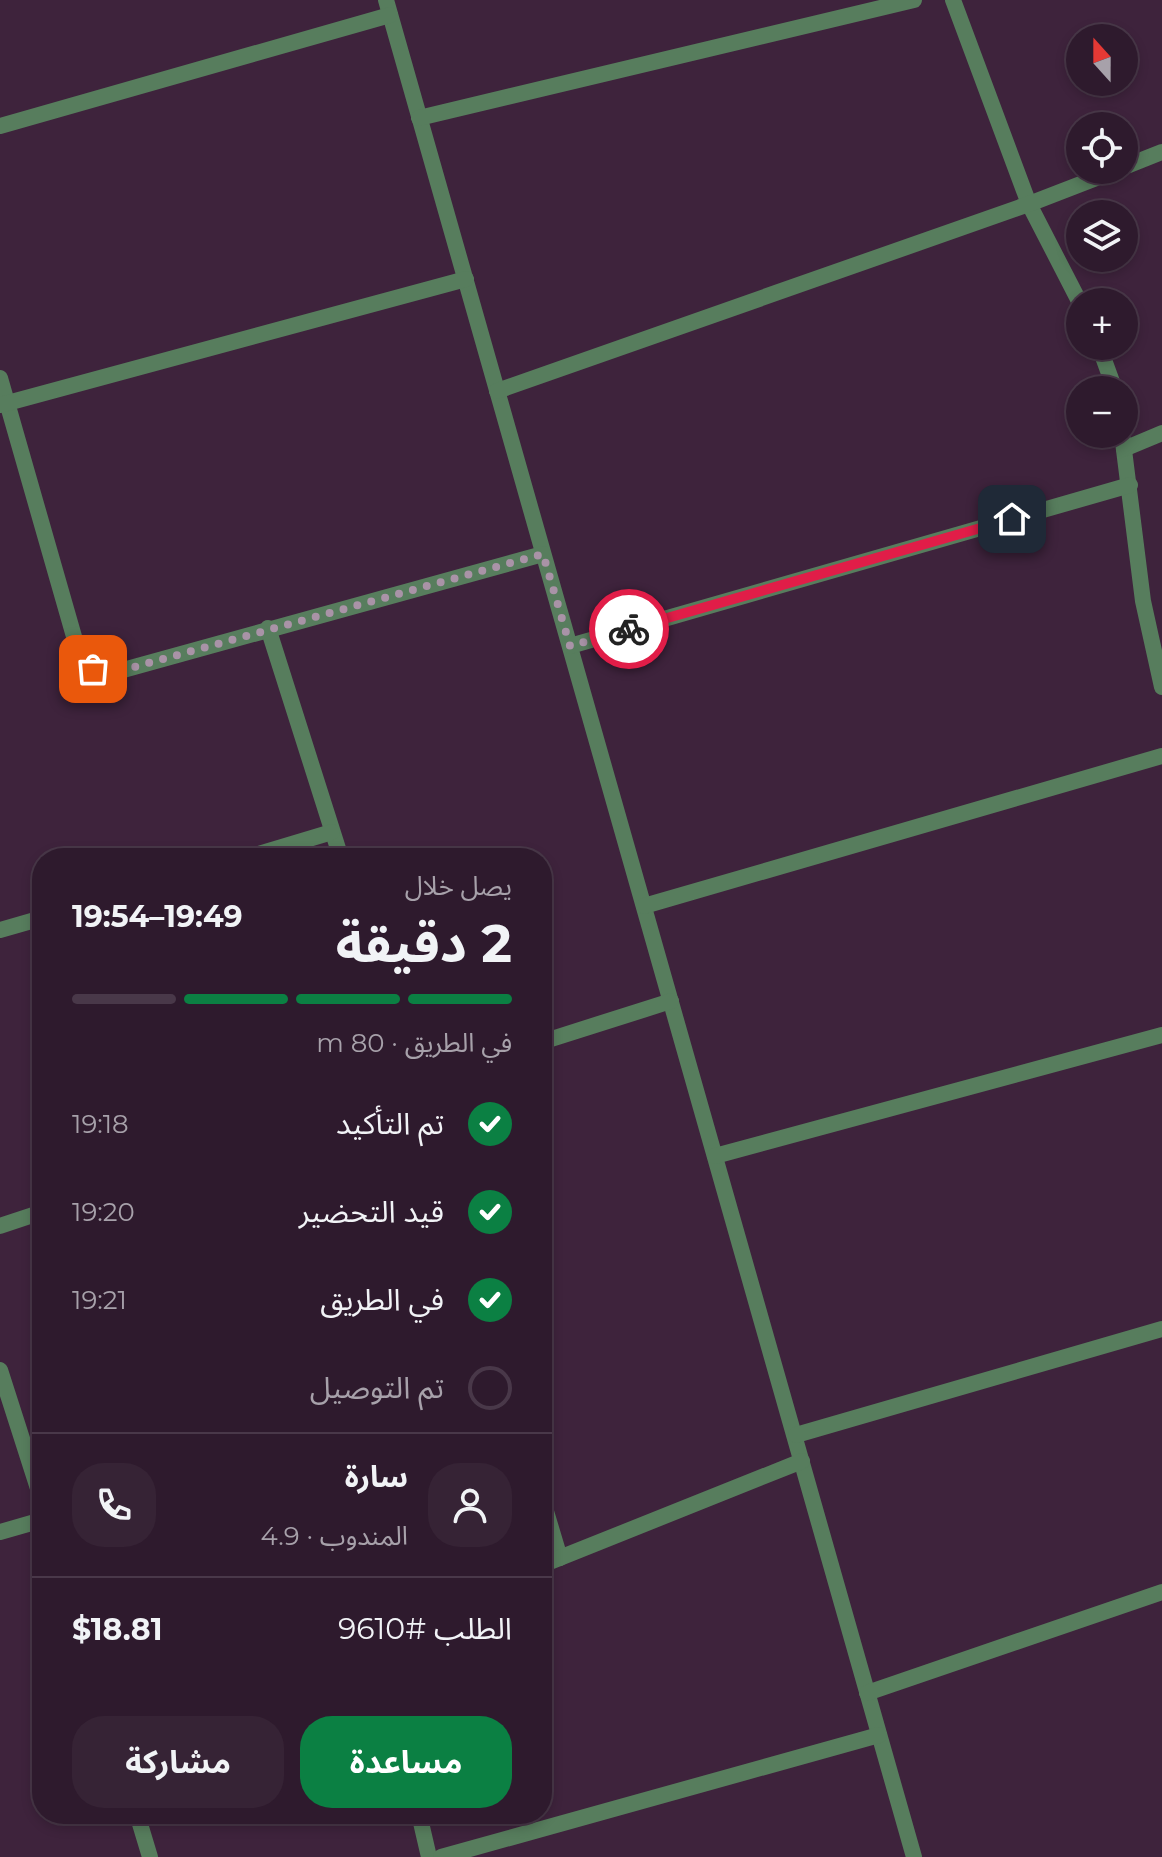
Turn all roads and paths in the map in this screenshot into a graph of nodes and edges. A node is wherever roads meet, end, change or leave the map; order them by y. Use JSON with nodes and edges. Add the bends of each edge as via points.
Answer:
{"nodes":[{"id":1,"x":914,"y":0,"type":"edge"},
{"id":2,"x":953,"y":0,"type":"edge"},
{"id":3,"x":388,"y":7,"type":"edge"},
{"id":4,"x":419,"y":118,"type":"junction"},
{"id":5,"x":0,"y":126,"type":"edge"},
{"id":6,"x":1162,"y":152,"type":"edge"},
{"id":7,"x":1138,"y":161,"type":"edge"},
{"id":8,"x":1081,"y":184,"type":"edge"},
{"id":9,"x":1029,"y":204,"type":"junction"},
{"id":10,"x":466,"y":279,"type":"junction"},
{"id":11,"x":1072,"y":288,"type":"edge"},
{"id":12,"x":0,"y":378,"type":"edge"},
{"id":13,"x":497,"y":391,"type":"junction"},
{"id":14,"x":3,"y":404,"type":"edge"},
{"id":15,"x":1162,"y":433,"type":"edge"},
{"id":16,"x":1138,"y":439,"type":"edge"},
{"id":17,"x":1124,"y":448,"type":"edge"},
{"id":18,"x":1130,"y":485,"type":"junction"},
{"id":19,"x":543,"y":554,"type":"junction"},
{"id":20,"x":268,"y":628,"type":"junction"},
{"id":21,"x":570,"y":646,"type":"junction"},
{"id":22,"x":1162,"y":687,"type":"edge"},
{"id":23,"x":1162,"y":756,"type":"edge"},
{"id":24,"x":332,"y":832,"type":"junction"},
{"id":25,"x":278,"y":848,"type":"edge"},
{"id":26,"x":338,"y":848,"type":"edge"},
{"id":27,"x":644,"y":906,"type":"junction"},
{"id":28,"x":32,"y":921,"type":"edge"},
{"id":29,"x":0,"y":930,"type":"edge"},
{"id":30,"x":671,"y":1001,"type":"junction"},
{"id":31,"x":1162,"y":1035,"type":"edge"},
{"id":32,"x":552,"y":1039,"type":"edge"},
{"id":33,"x":715,"y":1156,"type":"junction"},
{"id":34,"x":32,"y":1215,"type":"edge"},
{"id":35,"x":0,"y":1226,"type":"edge"},
{"id":36,"x":1162,"y":1329,"type":"edge"},
{"id":37,"x":0,"y":1370,"type":"edge"},
{"id":38,"x":796,"y":1435,"type":"junction"},
{"id":39,"x":802,"y":1461,"type":"junction"},
{"id":40,"x":32,"y":1470,"type":"edge"},
{"id":41,"x":32,"y":1523,"type":"edge"},
{"id":42,"x":552,"y":1531,"type":"edge"},
{"id":43,"x":0,"y":1532,"type":"edge"},
{"id":44,"x":560,"y":1558,"type":"junction"},
{"id":45,"x":552,"y":1561,"type":"edge"},
{"id":46,"x":1162,"y":1592,"type":"edge"},
{"id":47,"x":867,"y":1693,"type":"junction"},
{"id":48,"x":879,"y":1735,"type":"junction"},
{"id":49,"x":140,"y":1824,"type":"edge"},
{"id":50,"x":421,"y":1824,"type":"edge"},
{"id":51,"x":150,"y":1857,"type":"edge"},
{"id":52,"x":429,"y":1857,"type":"edge"},
{"id":53,"x":441,"y":1857,"type":"edge"},
{"id":54,"x":914,"y":1857,"type":"edge"}],
"edges":[{"from":1,"to":4,"type":"street"},
{"from":2,"to":9,"type":"street"},
{"from":3,"to":4,"type":"street"},
{"from":3,"to":5,"type":"street"},
{"from":4,"to":10,"type":"street"},
{"from":6,"to":7,"type":"street"},
{"from":8,"to":9,"type":"street"},
{"from":9,"to":11,"type":"street"},
{"from":9,"to":13,"type":"street"},
{"from":10,"to":13,"type":"street"},
{"from":10,"to":14,"type":"street"},
{"from":12,"to":14,"type":"street"},
{"from":13,"to":19,"type":"street"},
{"from":14,"to":20,"type":"street","via":[[85,663],[103,673],[116,672]]},
{"from":15,"to":16,"type":"street"},
{"from":17,"to":18,"type":"street"},
{"from":18,"to":21,"type":"street"},
{"from":18,"to":22,"type":"street","via":[[1143,601]]},
{"from":19,"to":20,"type":"street"},
{"from":19,"to":21,"type":"street"},
{"from":20,"to":24,"type":"street"},
{"from":21,"to":27,"type":"street"},
{"from":23,"to":27,"type":"street"},
{"from":24,"to":25,"type":"street"},
{"from":24,"to":26,"type":"street"},
{"from":27,"to":30,"type":"street"},
{"from":28,"to":29,"type":"street"},
{"from":30,"to":32,"type":"street"},
{"from":30,"to":33,"type":"street"},
{"from":31,"to":33,"type":"street"},
{"from":33,"to":38,"type":"street"},
{"from":34,"to":35,"type":"street"},
{"from":36,"to":38,"type":"street"},
{"from":37,"to":40,"type":"street"},
{"from":38,"to":39,"type":"street"},
{"from":39,"to":44,"type":"street"},
{"from":39,"to":47,"type":"street"},
{"from":41,"to":43,"type":"street"},
{"from":42,"to":44,"type":"street"},
{"from":44,"to":45,"type":"street"},
{"from":46,"to":47,"type":"street"},
{"from":47,"to":48,"type":"street"},
{"from":48,"to":53,"type":"street"},
{"from":48,"to":54,"type":"street"},
{"from":49,"to":51,"type":"street"},
{"from":50,"to":52,"type":"street"}]}
